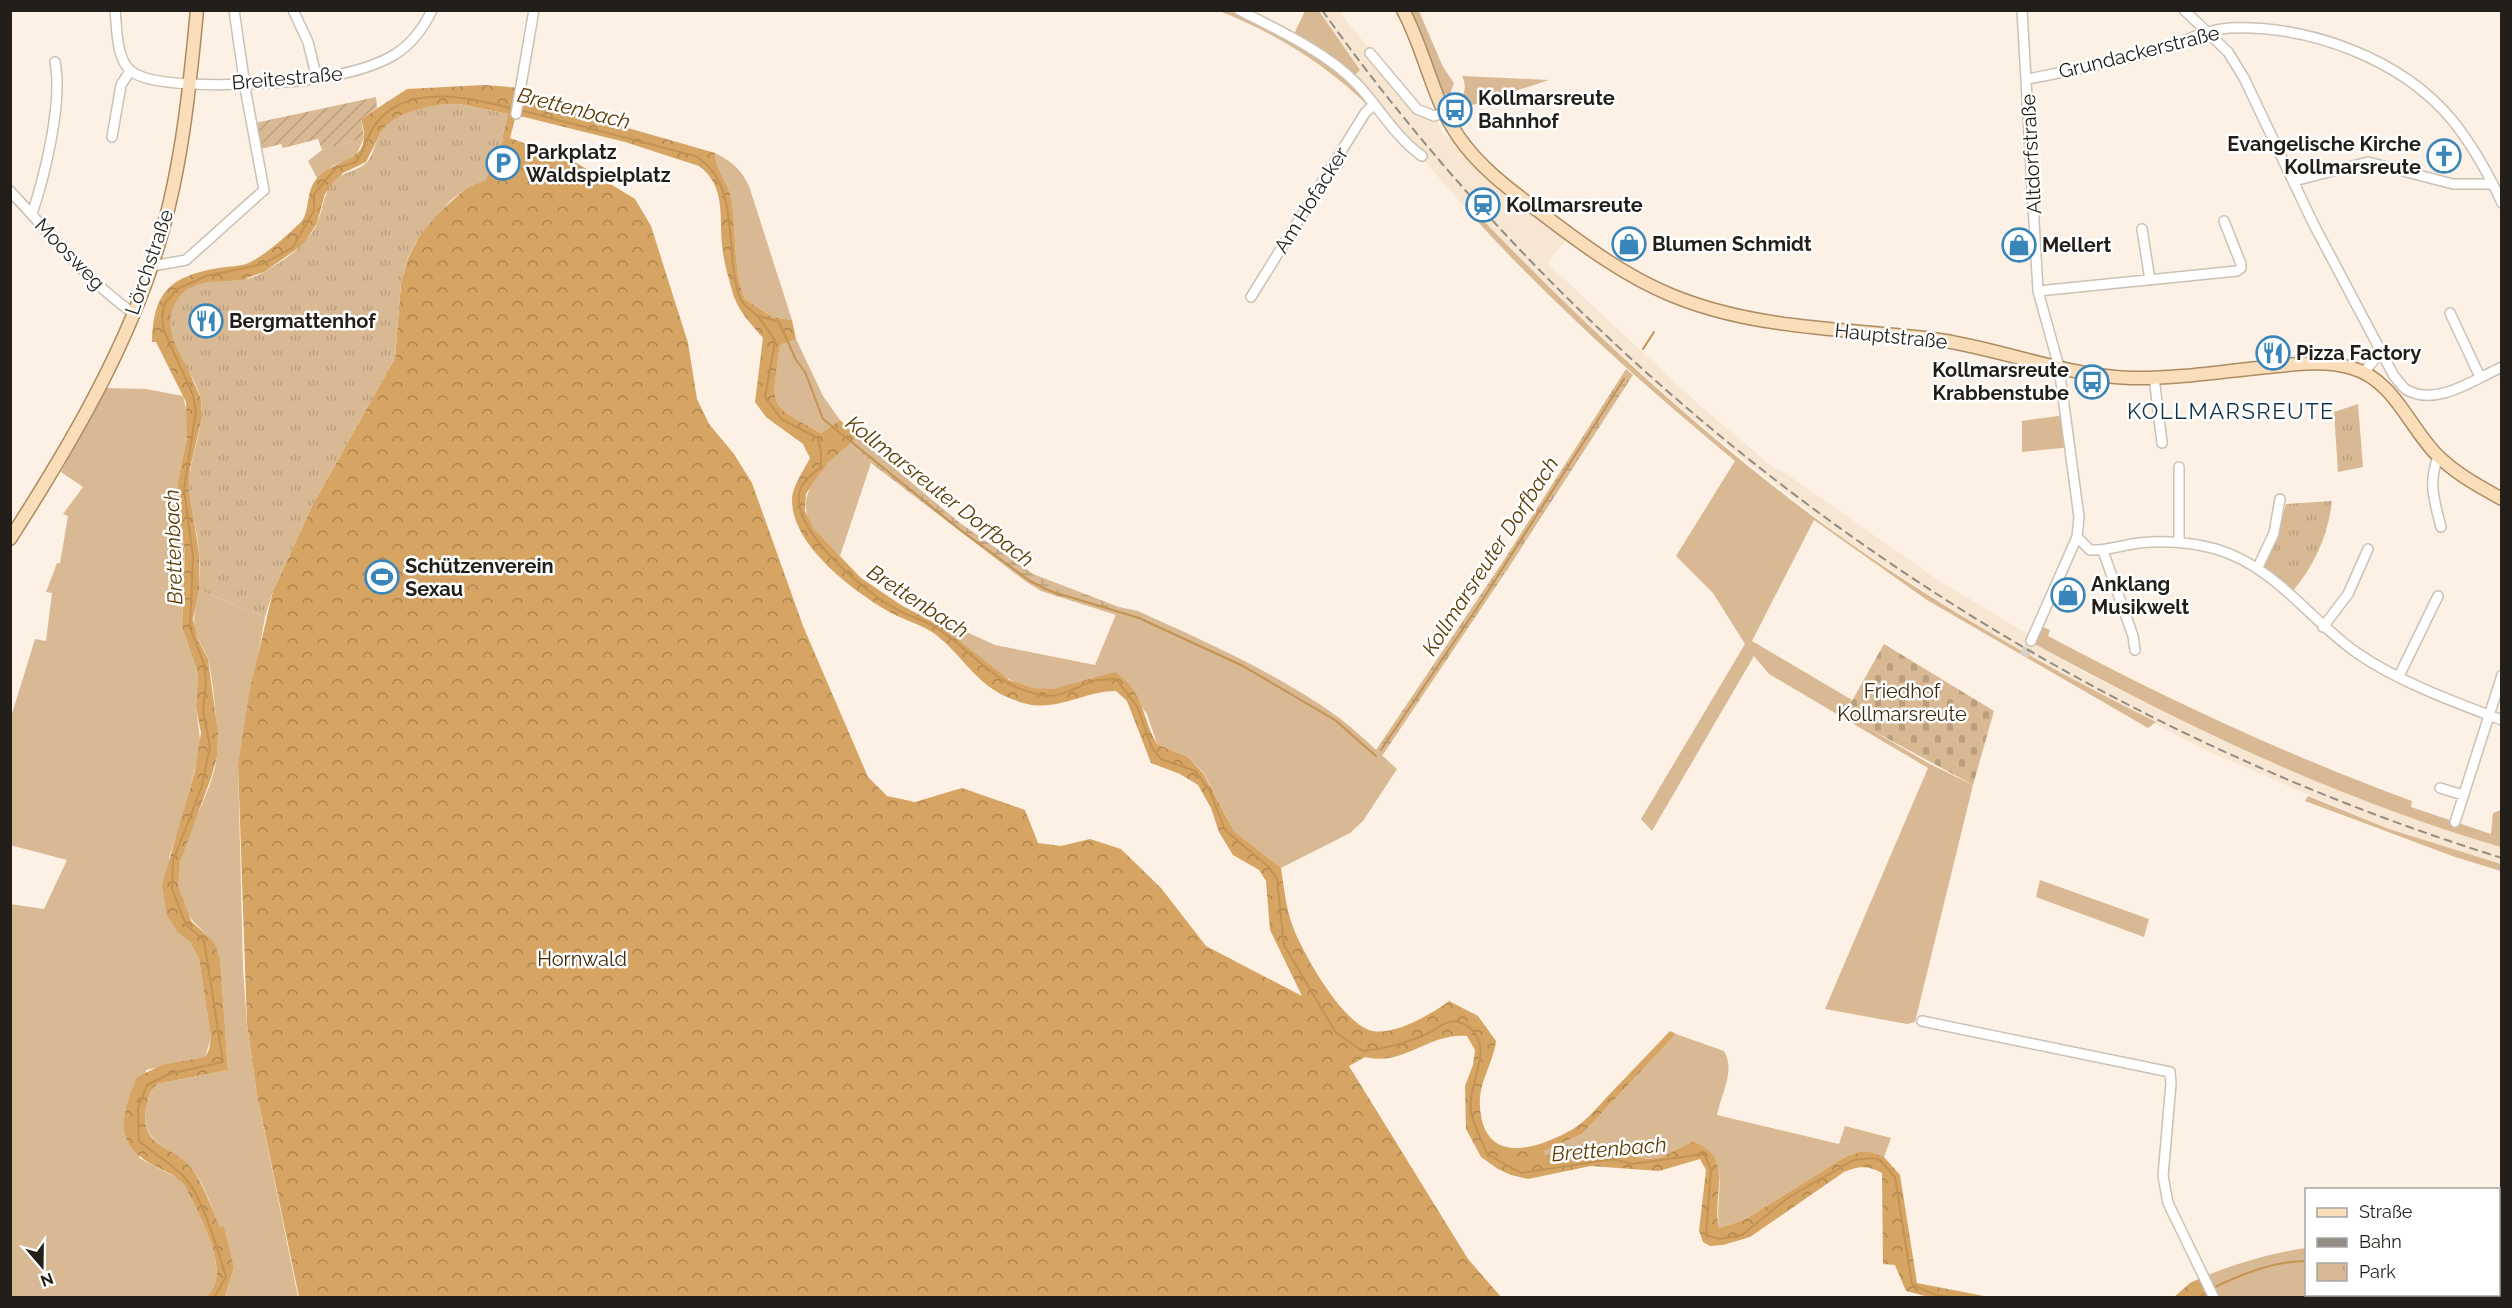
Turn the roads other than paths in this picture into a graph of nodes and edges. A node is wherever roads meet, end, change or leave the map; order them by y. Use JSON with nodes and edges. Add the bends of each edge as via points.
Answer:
{"nodes":[{"id":1,"x":115,"y":10,"type":"edge"},
{"id":2,"x":197,"y":10,"type":"edge"},
{"id":3,"x":234,"y":10,"type":"edge"},
{"id":4,"x":293,"y":10,"type":"edge"},
{"id":5,"x":432,"y":10,"type":"edge"},
{"id":6,"x":534,"y":10,"type":"edge"},
{"id":7,"x":1239,"y":10,"type":"edge"},
{"id":8,"x":1403,"y":10,"type":"edge"},
{"id":9,"x":2022,"y":10,"type":"edge"},
{"id":10,"x":2184,"y":10,"type":"edge"},
{"id":11,"x":2208,"y":32,"type":"junction"},
{"id":12,"x":1370,"y":53,"type":"dead end"},
{"id":13,"x":55,"y":62,"type":"dead end"},
{"id":14,"x":130,"y":71,"type":"junction"},
{"id":15,"x":318,"y":79,"type":"junction"},
{"id":16,"x":2028,"y":79,"type":"junction"},
{"id":17,"x":246,"y":83,"type":"junction"},
{"id":18,"x":190,"y":84,"type":"junction"},
{"id":19,"x":1373,"y":105,"type":"junction"},
{"id":20,"x":517,"y":110,"type":"dead end"},
{"id":21,"x":1444,"y":112,"type":"junction"},
{"id":22,"x":112,"y":137,"type":"dead end"},
{"id":23,"x":1422,"y":156,"type":"dead end"},
{"id":24,"x":2294,"y":181,"type":"junction"},
{"id":25,"x":2493,"y":184,"type":"junction"},
{"id":26,"x":10,"y":191,"type":"edge"},
{"id":27,"x":2502,"y":203,"type":"edge"},
{"id":28,"x":32,"y":214,"type":"junction"},
{"id":29,"x":2224,"y":221,"type":"dead end"},
{"id":30,"x":2142,"y":229,"type":"dead end"},
{"id":31,"x":152,"y":266,"type":"junction"},
{"id":32,"x":2150,"y":280,"type":"junction"},
{"id":33,"x":2038,"y":291,"type":"junction"},
{"id":34,"x":1251,"y":297,"type":"dead end"},
{"id":35,"x":133,"y":313,"type":"junction"},
{"id":36,"x":2450,"y":313,"type":"dead end"},
{"id":37,"x":2380,"y":353,"type":"junction"},
{"id":38,"x":2059,"y":367,"type":"junction"},
{"id":39,"x":2502,"y":367,"type":"edge"},
{"id":40,"x":2364,"y":372,"type":"junction"},
{"id":41,"x":2480,"y":376,"type":"junction"},
{"id":42,"x":2154,"y":377,"type":"junction"},
{"id":43,"x":2407,"y":389,"type":"junction"},
{"id":44,"x":2395,"y":400,"type":"junction"},
{"id":45,"x":2162,"y":443,"type":"dead end"},
{"id":46,"x":2438,"y":457,"type":"junction"},
{"id":47,"x":2179,"y":467,"type":"dead end"},
{"id":48,"x":2280,"y":499,"type":"dead end"},
{"id":49,"x":2502,"y":499,"type":"edge"},
{"id":50,"x":2441,"y":527,"type":"dead end"},
{"id":51,"x":2077,"y":537,"type":"junction"},
{"id":52,"x":11,"y":538,"type":"edge"},
{"id":53,"x":2179,"y":542,"type":"junction"},
{"id":54,"x":2368,"y":549,"type":"dead end"},
{"id":55,"x":2103,"y":551,"type":"junction"},
{"id":56,"x":2258,"y":567,"type":"junction"},
{"id":57,"x":2439,"y":596,"type":"dead end"},
{"id":58,"x":2323,"y":627,"type":"junction"},
{"id":59,"x":2031,"y":642,"type":"tunnel mouth"},
{"id":60,"x":2135,"y":650,"type":"dead end"},
{"id":61,"x":2502,"y":675,"type":"edge"},
{"id":62,"x":2399,"y":676,"type":"junction"},
{"id":63,"x":2489,"y":716,"type":"junction"},
{"id":64,"x":2502,"y":720,"type":"edge"},
{"id":65,"x":2440,"y":788,"type":"dead end"},
{"id":66,"x":2463,"y":795,"type":"junction"},
{"id":67,"x":2455,"y":822,"type":"dead end"},
{"id":68,"x":1922,"y":1020,"type":"dead end"},
{"id":69,"x":2213,"y":1296,"type":"edge"}],
"edges":[{"from":1,"to":14,"type":"street","via":[[120,51]]},
{"from":2,"to":18,"type":"main road","name":"Lörchstraße"},
{"from":3,"to":17,"type":"street"},
{"from":4,"to":15,"type":"street","via":[[308,42]]},
{"from":5,"to":15,"type":"street","name":"Breitestraße","via":[[421,32],[394,55],[361,69]]},
{"from":6,"to":20,"type":"street"},
{"from":7,"to":19,"type":"street","via":[[1332,64],[1356,83]]},
{"from":8,"to":21,"type":"main road","name":"Hauptstraße"},
{"from":9,"to":16,"type":"street","name":"Altdorfstraße"},
{"from":10,"to":11,"type":"street"},
{"from":11,"to":16,"type":"street","name":"Grundackerstraße","via":[[2108,64]]},
{"from":11,"to":24,"type":"street","via":[[2228,52],[2244,78]]},
{"from":11,"to":25,"type":"street","name":"Grundackerstraße","via":[[2230,28],[2310,37],[2346,46],[2377,61],[2404,77],[2453,121]]},
{"from":12,"to":21,"type":"street","via":[[1417,109],[1434,116]]},
{"from":13,"to":28,"type":"street","via":[[59,80],[43,181]]},
{"from":14,"to":18,"type":"street","name":"Breitestraße","via":[[146,79]]},
{"from":14,"to":22,"type":"street","via":[[121,85]]},
{"from":15,"to":17,"type":"street","name":"Breitestraße"},
{"from":16,"to":33,"type":"street","name":"Altdorfstraße"},
{"from":17,"to":18,"type":"street","name":"Breitestraße"},
{"from":17,"to":31,"type":"street","via":[[264,190],[186,260]]},
{"from":18,"to":31,"type":"main road","name":"Lörchstraße","via":[[175,178]]},
{"from":19,"to":23,"type":"street"},
{"from":19,"to":34,"type":"street","name":"Am Hofacker"},
{"from":21,"to":38,"type":"main road","name":"Hauptstraße","via":[[1472,154],[1506,186],[1593,250],[1668,294],[1760,320],[1965,344]]},
{"from":24,"to":25,"type":"street","via":[[2368,162],[2453,184]]},
{"from":24,"to":37,"type":"street"},
{"from":25,"to":27,"type":"street","name":"Grundackerstraße"},
{"from":26,"to":28,"type":"street","name":"Moosweg"},
{"from":28,"to":35,"type":"street","name":"Moosweg","via":[[117,302]]},
{"from":29,"to":32,"type":"street","via":[[2241,268]]},
{"from":30,"to":32,"type":"street"},
{"from":31,"to":35,"type":"main road","name":"Lörchstraße"},
{"from":32,"to":33,"type":"street"},
{"from":33,"to":38,"type":"street","name":"Altdorfstraße"},
{"from":35,"to":52,"type":"main road","name":"Lörchstraße","via":[[85,416]]},
{"from":36,"to":41,"type":"street"},
{"from":37,"to":40,"type":"street"},
{"from":37,"to":43,"type":"street"},
{"from":38,"to":42,"type":"main road","name":"Hauptstraße","via":[[2107,376]]},
{"from":38,"to":51,"type":"street","name":"Altdorfstraße","via":[[2079,517]]},
{"from":39,"to":41,"type":"street"},
{"from":40,"to":42,"type":"main road","name":"Hauptstraße","via":[[2315,363]]},
{"from":40,"to":44,"type":"main road","name":"Hauptstraße"},
{"from":41,"to":43,"type":"street","via":[[2436,395]]},
{"from":42,"to":45,"type":"street"},
{"from":43,"to":44,"type":"street"},
{"from":44,"to":46,"type":"main road","name":"Hauptstraße"},
{"from":46,"to":49,"type":"main road","name":"Hauptstraße"},
{"from":46,"to":50,"type":"street","via":[[2431,486]]},
{"from":47,"to":53,"type":"street"},
{"from":48,"to":56,"type":"street","via":[[2274,533]]},
{"from":51,"to":55,"type":"street","via":[[2090,550]]},
{"from":51,"to":59,"type":"street"},
{"from":53,"to":55,"type":"street","via":[[2139,543]]},
{"from":53,"to":56,"type":"street","via":[[2215,549]]},
{"from":54,"to":58,"type":"street","via":[[2348,594]]},
{"from":55,"to":60,"type":"street","via":[[2139,638]]},
{"from":56,"to":58,"type":"street"},
{"from":57,"to":62,"type":"street"},
{"from":58,"to":62,"type":"street","via":[[2359,654]]},
{"from":61,"to":63,"type":"street"},
{"from":62,"to":63,"type":"street"},
{"from":63,"to":64,"type":"street"},
{"from":63,"to":66,"type":"street"},
{"from":65,"to":66,"type":"street"},
{"from":66,"to":67,"type":"street"},
{"from":68,"to":69,"type":"street","via":[[2170,1072],[2163,1176],[2168,1203]]}]}
